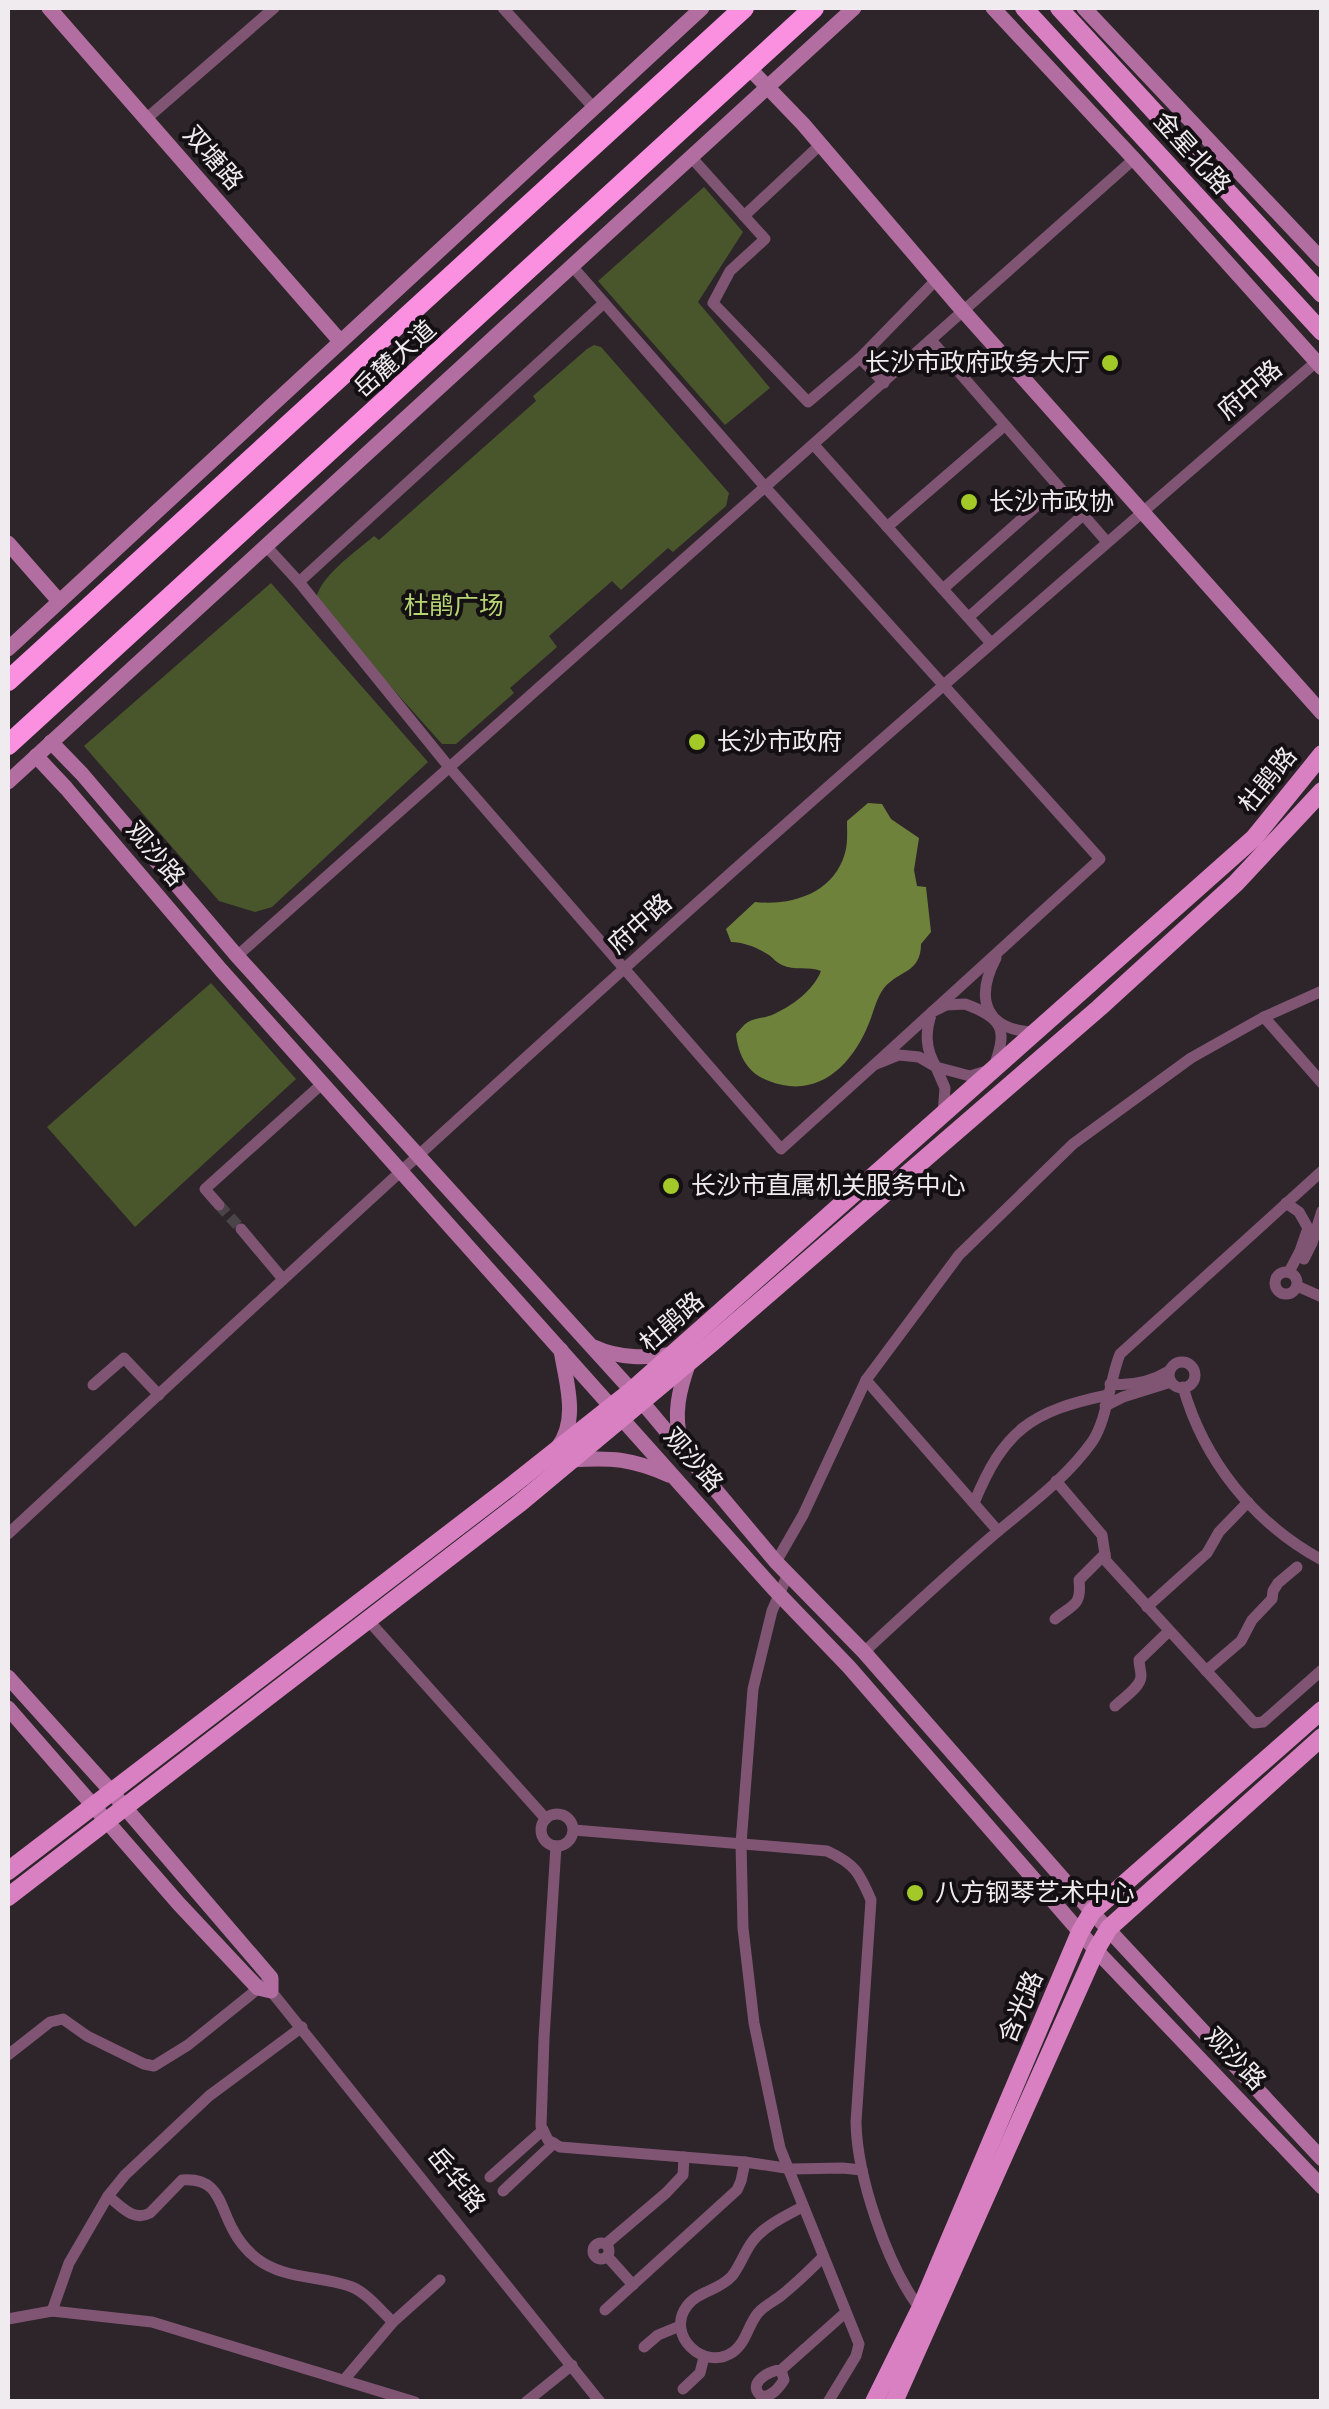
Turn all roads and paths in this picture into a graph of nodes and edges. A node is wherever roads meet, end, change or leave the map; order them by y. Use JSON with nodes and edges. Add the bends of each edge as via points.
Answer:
{"nodes":[{"id":1,"x":49,"y":8,"type":"edge"},
{"id":2,"x":274,"y":8,"type":"edge"},
{"id":3,"x":503,"y":8,"type":"edge"},
{"id":4,"x":702,"y":8,"type":"edge"},
{"id":5,"x":744,"y":8,"type":"edge"},
{"id":6,"x":814,"y":8,"type":"edge"},
{"id":7,"x":854,"y":8,"type":"edge"},
{"id":8,"x":993,"y":8,"type":"edge"},
{"id":9,"x":1024,"y":8,"type":"edge"},
{"id":10,"x":1059,"y":8,"type":"edge"},
{"id":11,"x":1084,"y":8,"type":"edge"},
{"id":12,"x":748,"y":68,"type":"junction"},
{"id":13,"x":767,"y":87,"type":"junction"},
{"id":14,"x":594,"y":107,"type":"junction"},
{"id":15,"x":146,"y":120,"type":"junction"},
{"id":16,"x":820,"y":145,"type":"junction"},
{"id":17,"x":690,"y":157,"type":"junction"},
{"id":18,"x":1134,"y":159,"type":"junction"},
{"id":19,"x":744,"y":216,"type":"junction"},
{"id":20,"x":1322,"y":260,"type":"edge"},
{"id":21,"x":572,"y":266,"type":"junction"},
{"id":22,"x":936,"y":280,"type":"junction"},
{"id":23,"x":1322,"y":294,"type":"edge"},
{"id":24,"x":604,"y":303,"type":"junction"},
{"id":25,"x":964,"y":311,"type":"junction"},
{"id":26,"x":1322,"y":332,"type":"edge"},
{"id":27,"x":931,"y":340,"type":"junction"},
{"id":28,"x":340,"y":341,"type":"junction"},
{"id":29,"x":860,"y":358,"type":"junction"},
{"id":30,"x":1319,"y":365,"type":"edge"},
{"id":31,"x":884,"y":383,"type":"junction"},
{"id":32,"x":1004,"y":426,"type":"junction"},
{"id":33,"x":814,"y":445,"type":"junction"},
{"id":34,"x":1058,"y":487,"type":"junction"},
{"id":35,"x":766,"y":488,"type":"junction"},
{"id":36,"x":1142,"y":512,"type":"junction"},
{"id":37,"x":1083,"y":516,"type":"junction"},
{"id":38,"x":887,"y":528,"type":"junction"},
{"id":39,"x":1107,"y":542,"type":"junction"},
{"id":40,"x":8,"y":544,"type":"edge"},
{"id":41,"x":266,"y":546,"type":"junction"},
{"id":42,"x":299,"y":582,"type":"junction"},
{"id":43,"x":944,"y":588,"type":"junction"},
{"id":44,"x":59,"y":601,"type":"junction"},
{"id":45,"x":970,"y":616,"type":"junction"},
{"id":46,"x":992,"y":643,"type":"junction"},
{"id":47,"x":8,"y":649,"type":"edge"},
{"id":48,"x":8,"y":681,"type":"edge"},
{"id":49,"x":943,"y":685,"type":"junction"},
{"id":50,"x":1322,"y":713,"type":"edge"},
{"id":51,"x":51,"y":742,"type":"junction"},
{"id":52,"x":8,"y":745,"type":"edge"},
{"id":53,"x":1322,"y":754,"type":"edge"},
{"id":54,"x":36,"y":756,"type":"junction"},
{"id":55,"x":449,"y":767,"type":"junction"},
{"id":56,"x":8,"y":782,"type":"edge"},
{"id":57,"x":1322,"y":791,"type":"edge"},
{"id":58,"x":1001,"y":949,"type":"junction"},
{"id":59,"x":237,"y":956,"type":"junction"},
{"id":60,"x":624,"y":968,"type":"junction"},
{"id":61,"x":1322,"y":990,"type":"edge"},
{"id":62,"x":932,"y":1012,"type":"junction"},
{"id":63,"x":1264,"y":1017,"type":"junction"},
{"id":64,"x":998,"y":1024,"type":"junction"},
{"id":65,"x":1036,"y":1032,"type":"junction"},
{"id":66,"x":874,"y":1065,"type":"junction"},
{"id":67,"x":936,"y":1067,"type":"junction"},
{"id":68,"x":993,"y":1069,"type":"junction"},
{"id":69,"x":322,"y":1083,"type":"junction"},
{"id":70,"x":1322,"y":1084,"type":"edge"},
{"id":71,"x":943,"y":1115,"type":"junction"},
{"id":72,"x":417,"y":1156,"type":"junction"},
{"id":73,"x":401,"y":1170,"type":"junction"},
{"id":74,"x":1322,"y":1172,"type":"edge"},
{"id":75,"x":1286,"y":1203,"type":"junction"},
{"id":76,"x":219,"y":1205,"type":"dead end"},
{"id":77,"x":1322,"y":1211,"type":"edge"},
{"id":78,"x":241,"y":1230,"type":"tunnel mouth"},
{"id":79,"x":1294,"y":1278,"type":"junction"},
{"id":80,"x":284,"y":1279,"type":"junction"},
{"id":81,"x":1322,"y":1297,"type":"edge"},
{"id":82,"x":589,"y":1345,"type":"junction"},
{"id":83,"x":561,"y":1350,"type":"junction"},
{"id":84,"x":681,"y":1358,"type":"junction"},
{"id":85,"x":866,"y":1380,"type":"junction"},
{"id":86,"x":1175,"y":1380,"type":"junction"},
{"id":87,"x":93,"y":1385,"type":"dead end"},
{"id":88,"x":159,"y":1394,"type":"junction"},
{"id":89,"x":1108,"y":1395,"type":"junction"},
{"id":90,"x":636,"y":1397,"type":"junction"},
{"id":91,"x":617,"y":1412,"type":"junction"},
{"id":92,"x":684,"y":1452,"type":"junction"},
{"id":93,"x":552,"y":1454,"type":"junction"},
{"id":94,"x":572,"y":1460,"type":"junction"},
{"id":95,"x":675,"y":1478,"type":"junction"},
{"id":96,"x":1056,"y":1481,"type":"junction"},
{"id":97,"x":1248,"y":1502,"type":"junction"},
{"id":98,"x":974,"y":1504,"type":"junction"},
{"id":99,"x":998,"y":1530,"type":"junction"},
{"id":100,"x":8,"y":1534,"type":"edge"},
{"id":101,"x":1105,"y":1554,"type":"junction"},
{"id":102,"x":1322,"y":1560,"type":"edge"},
{"id":103,"x":782,"y":1568,"type":"junction"},
{"id":104,"x":1296,"y":1568,"type":"dead end"},
{"id":105,"x":779,"y":1595,"type":"junction"},
{"id":106,"x":1147,"y":1607,"type":"junction"},
{"id":107,"x":1055,"y":1619,"type":"dead end"},
{"id":108,"x":368,"y":1620,"type":"junction"},
{"id":109,"x":1169,"y":1631,"type":"junction"},
{"id":110,"x":864,"y":1652,"type":"junction"},
{"id":111,"x":1322,"y":1670,"type":"edge"},
{"id":112,"x":1206,"y":1671,"type":"junction"},
{"id":113,"x":8,"y":1677,"type":"edge"},
{"id":114,"x":1115,"y":1706,"type":"dead end"},
{"id":115,"x":8,"y":1708,"type":"edge"},
{"id":116,"x":1322,"y":1710,"type":"edge"},
{"id":117,"x":1322,"y":1737,"type":"edge"},
{"id":118,"x":110,"y":1790,"type":"junction"},
{"id":119,"x":92,"y":1806,"type":"junction"},
{"id":120,"x":124,"y":1807,"type":"junction"},
{"id":121,"x":546,"y":1820,"type":"junction"},
{"id":122,"x":106,"y":1822,"type":"junction"},
{"id":123,"x":574,"y":1830,"type":"junction"},
{"id":124,"x":740,"y":1844,"type":"junction"},
{"id":125,"x":556,"y":1846,"type":"junction"},
{"id":126,"x":8,"y":1871,"type":"edge"},
{"id":127,"x":8,"y":1897,"type":"edge"},
{"id":128,"x":1092,"y":1912,"type":"junction"},
{"id":129,"x":1108,"y":1928,"type":"junction"},
{"id":130,"x":1080,"y":1932,"type":"junction"},
{"id":131,"x":1096,"y":1950,"type":"junction"},
{"id":132,"x":267,"y":1986,"type":"junction"},
{"id":133,"x":302,"y":2027,"type":"junction"},
{"id":134,"x":8,"y":2055,"type":"edge"},
{"id":135,"x":543,"y":2130,"type":"junction"},
{"id":136,"x":554,"y":2144,"type":"junction"},
{"id":137,"x":684,"y":2157,"type":"junction"},
{"id":138,"x":1322,"y":2159,"type":"edge"},
{"id":139,"x":744,"y":2162,"type":"junction"},
{"id":140,"x":787,"y":2169,"type":"junction"},
{"id":141,"x":862,"y":2170,"type":"junction"},
{"id":142,"x":490,"y":2177,"type":"dead end"},
{"id":143,"x":1322,"y":2187,"type":"edge"},
{"id":144,"x":503,"y":2191,"type":"dead end"},
{"id":145,"x":108,"y":2196,"type":"junction"},
{"id":146,"x":802,"y":2207,"type":"junction"},
{"id":147,"x":823,"y":2257,"type":"junction"},
{"id":148,"x":440,"y":2280,"type":"dead end"},
{"id":149,"x":633,"y":2285,"type":"junction"},
{"id":150,"x":920,"y":2309,"type":"junction"},
{"id":151,"x":605,"y":2310,"type":"dead end"},
{"id":152,"x":52,"y":2311,"type":"junction"},
{"id":153,"x":845,"y":2313,"type":"junction"},
{"id":154,"x":8,"y":2319,"type":"edge"},
{"id":155,"x":393,"y":2322,"type":"junction"},
{"id":156,"x":680,"y":2326,"type":"junction"},
{"id":157,"x":644,"y":2347,"type":"dead end"},
{"id":158,"x":704,"y":2356,"type":"junction"},
{"id":159,"x":572,"y":2365,"type":"junction"},
{"id":160,"x":344,"y":2380,"type":"junction"},
{"id":161,"x":683,"y":2389,"type":"dead end"},
{"id":162,"x":752,"y":2397,"type":"edge"},
{"id":163,"x":415,"y":2402,"type":"edge"},
{"id":164,"x":526,"y":2402,"type":"edge"},
{"id":165,"x":600,"y":2402,"type":"edge"},
{"id":166,"x":828,"y":2402,"type":"edge"},
{"id":167,"x":874,"y":2402,"type":"edge"},
{"id":168,"x":894,"y":2402,"type":"edge"}],
"edges":[{"from":1,"to":15,"type":"street","name":"双塘路"},
{"from":2,"to":15,"type":"street"},
{"from":3,"to":14,"type":"street"},
{"from":4,"to":14,"type":"street"},
{"from":5,"to":48,"type":"highway","name":"岳麓大道"},
{"from":6,"to":12,"type":"highway","name":"岳麓大道"},
{"from":7,"to":13,"type":"street"},
{"from":8,"to":18,"type":"street"},
{"from":9,"to":26,"type":"main road","name":"金星北路"},
{"from":10,"to":23,"type":"main road","name":"金星北路"},
{"from":11,"to":20,"type":"street"},
{"from":12,"to":13,"type":"street"},
{"from":12,"to":52,"type":"highway","name":"岳麓大道"},
{"from":13,"to":16,"type":"street"},
{"from":13,"to":17,"type":"street"},
{"from":14,"to":28,"type":"street"},
{"from":15,"to":28,"type":"street","name":"双塘路"},
{"from":16,"to":19,"type":"street"},
{"from":16,"to":22,"type":"street"},
{"from":17,"to":19,"type":"street"},
{"from":17,"to":21,"type":"street"},
{"from":18,"to":25,"type":"street"},
{"from":18,"to":30,"type":"street"},
{"from":19,"to":29,"type":"street","via":[[765,239],[730,271],[713,303],[808,402]]},
{"from":21,"to":24,"type":"street"},
{"from":21,"to":41,"type":"street"},
{"from":22,"to":25,"type":"street"},
{"from":22,"to":29,"type":"street"},
{"from":24,"to":35,"type":"street"},
{"from":24,"to":42,"type":"street"},
{"from":25,"to":27,"type":"street"},
{"from":25,"to":36,"type":"street"},
{"from":27,"to":31,"type":"street"},
{"from":27,"to":32,"type":"street"},
{"from":28,"to":44,"type":"street"},
{"from":29,"to":31,"type":"street"},
{"from":30,"to":36,"type":"street","name":"府中路"},
{"from":31,"to":33,"type":"street"},
{"from":32,"to":34,"type":"street"},
{"from":32,"to":38,"type":"street"},
{"from":33,"to":35,"type":"street"},
{"from":33,"to":38,"type":"street"},
{"from":34,"to":37,"type":"street"},
{"from":34,"to":43,"type":"street"},
{"from":35,"to":49,"type":"street"},
{"from":35,"to":55,"type":"street"},
{"from":36,"to":39,"type":"street","name":"府中路"},
{"from":36,"to":50,"type":"street"},
{"from":37,"to":39,"type":"street"},
{"from":37,"to":45,"type":"street"},
{"from":38,"to":43,"type":"street"},
{"from":39,"to":46,"type":"street","name":"府中路"},
{"from":40,"to":44,"type":"street"},
{"from":41,"to":42,"type":"street"},
{"from":41,"to":51,"type":"street"},
{"from":42,"to":55,"type":"street"},
{"from":43,"to":45,"type":"street"},
{"from":44,"to":47,"type":"street"},
{"from":45,"to":46,"type":"street"},
{"from":46,"to":49,"type":"street","name":"府中路"},
{"from":49,"to":58,"type":"street","via":[[1100,859]]},
{"from":49,"to":60,"type":"street","name":"府中路"},
{"from":51,"to":54,"type":"street"},
{"from":51,"to":59,"type":"street","name":"观沙路"},
{"from":53,"to":65,"type":"main road","name":"杜鹃路","via":[[1254,838]]},
{"from":54,"to":56,"type":"street"},
{"from":54,"to":69,"type":"street","name":"观沙路"},
{"from":55,"to":59,"type":"street"},
{"from":55,"to":60,"type":"street"},
{"from":57,"to":84,"type":"main road","name":"杜鹃路","via":[[1236,883],[1099,1008]]},
{"from":58,"to":62,"type":"street"},
{"from":58,"to":64,"type":"street","via":[[984,986]]},
{"from":59,"to":72,"type":"street","name":"观沙路"},
{"from":60,"to":66,"type":"street","via":[[782,1149]]},
{"from":60,"to":72,"type":"street","name":"府中路"},
{"from":61,"to":63,"type":"street"},
{"from":62,"to":64,"type":"street","via":[[965,1004]]},
{"from":62,"to":66,"type":"street"},
{"from":62,"to":67,"type":"street","via":[[926,1038]]},
{"from":63,"to":70,"type":"street"},
{"from":63,"to":85,"type":"street","via":[[1192,1058],[1073,1144],[959,1255]]},
{"from":64,"to":65,"type":"street"},
{"from":64,"to":68,"type":"street","via":[[1004,1041]]},
{"from":65,"to":68,"type":"main road","name":"杜鹃路"},
{"from":66,"to":67,"type":"street","via":[[899,1055]]},
{"from":67,"to":68,"type":"street","via":[[970,1076]]},
{"from":67,"to":71,"type":"street","via":[[945,1088]]},
{"from":68,"to":71,"type":"main road","name":"杜鹃路"},
{"from":69,"to":73,"type":"street","name":"观沙路"},
{"from":69,"to":76,"type":"street","via":[[206,1190]]},
{"from":71,"to":84,"type":"main road","name":"杜鹃路"},
{"from":72,"to":73,"type":"street","name":"府中路"},
{"from":72,"to":82,"type":"street","name":"观沙路"},
{"from":73,"to":80,"type":"street","name":"府中路"},
{"from":73,"to":83,"type":"street","name":"观沙路"},
{"from":74,"to":75,"type":"street"},
{"from":75,"to":79,"type":"street","via":[[1308,1228]]},
{"from":75,"to":89,"type":"street","via":[[1120,1354]]},
{"from":77,"to":79,"type":"street"},
{"from":78,"to":80,"type":"street"},
{"from":79,"to":81,"type":"street"},
{"from":80,"to":88,"type":"street","name":"府中路"},
{"from":82,"to":84,"type":"street","via":[[626,1357]]},
{"from":82,"to":90,"type":"street","name":"观沙路"},
{"from":83,"to":91,"type":"street","name":"观沙路"},
{"from":83,"to":93,"type":"street","via":[[571,1421]]},
{"from":84,"to":90,"type":"main road","name":"杜鹃路"},
{"from":84,"to":92,"type":"street","via":[[676,1426]]},
{"from":85,"to":98,"type":"street"},
{"from":85,"to":103,"type":"street"},
{"from":86,"to":89,"type":"street","via":[[1123,1397]]},
{"from":86,"to":89,"type":"street","via":[[1158,1378]]},
{"from":86,"to":97,"type":"street","via":[[1206,1444]]},
{"from":87,"to":88,"type":"street","via":[[124,1358]]},
{"from":88,"to":100,"type":"street","name":"府中路"},
{"from":89,"to":96,"type":"street","via":[[1094,1439]]},
{"from":89,"to":98,"type":"street","via":[[1036,1418],[1011,1438]]},
{"from":90,"to":91,"type":"main road","name":"杜鹃路"},
{"from":90,"to":92,"type":"street","name":"观沙路"},
{"from":91,"to":93,"type":"main road","name":"杜鹃路"},
{"from":91,"to":94,"type":"main road","name":"杜鹃路"},
{"from":91,"to":95,"type":"street","name":"观沙路"},
{"from":92,"to":103,"type":"street","name":"观沙路"},
{"from":93,"to":118,"type":"main road","name":"杜鹃路"},
{"from":94,"to":95,"type":"street","via":[[641,1463]]},
{"from":94,"to":108,"type":"main road","name":"杜鹃路"},
{"from":95,"to":105,"type":"street","name":"观沙路"},
{"from":96,"to":99,"type":"street"},
{"from":96,"to":101,"type":"street","via":[[1102,1535]]},
{"from":97,"to":102,"type":"street"},
{"from":97,"to":106,"type":"street","via":[[1207,1553]]},
{"from":98,"to":99,"type":"street"},
{"from":99,"to":110,"type":"street"},
{"from":101,"to":106,"type":"street"},
{"from":101,"to":107,"type":"street","via":[[1078,1580],[1078,1600]]},
{"from":103,"to":105,"type":"street"},
{"from":103,"to":110,"type":"street","name":"观沙路"},
{"from":104,"to":112,"type":"street","via":[[1241,1641]]},
{"from":105,"to":124,"type":"street","via":[[753,1689]]},
{"from":105,"to":130,"type":"street","name":"观沙路"},
{"from":106,"to":109,"type":"street"},
{"from":108,"to":120,"type":"main road","name":"杜鹃路"},
{"from":108,"to":121,"type":"street"},
{"from":109,"to":112,"type":"street"},
{"from":109,"to":114,"type":"street","via":[[1139,1660],[1140,1682]]},
{"from":110,"to":128,"type":"street","name":"观沙路"},
{"from":111,"to":112,"type":"street","via":[[1254,1723]]},
{"from":113,"to":118,"type":"street","name":"岳华路"},
{"from":115,"to":119,"type":"street","name":"岳华路"},
{"from":116,"to":128,"type":"main road","name":"含光路"},
{"from":117,"to":129,"type":"main road","name":"含光路"},
{"from":118,"to":119,"type":"main road","name":"杜鹃路"},
{"from":118,"to":120,"type":"street","name":"岳华路"},
{"from":119,"to":122,"type":"street","name":"岳华路"},
{"from":119,"to":126,"type":"main road","name":"杜鹃路"},
{"from":120,"to":122,"type":"main road","name":"杜鹃路"},
{"from":120,"to":132,"type":"street","name":"岳华路"},
{"from":121,"to":123,"type":"street","via":[[562,1815]]},
{"from":121,"to":125,"type":"street","via":[[544,1840]]},
{"from":122,"to":127,"type":"main road","name":"杜鹃路"},
{"from":122,"to":132,"type":"street","name":"岳华路"},
{"from":123,"to":124,"type":"street"},
{"from":123,"to":125,"type":"street"},
{"from":124,"to":140,"type":"street","via":[[754,2023]]},
{"from":124,"to":141,"type":"street","via":[[827,1851],[849,1861],[863,1881],[870,1900],[856,2122]]},
{"from":125,"to":135,"type":"street"},
{"from":128,"to":129,"type":"street","name":"观沙路"},
{"from":128,"to":130,"type":"main road","name":"含光路"},
{"from":129,"to":131,"type":"main road","name":"含光路"},
{"from":129,"to":138,"type":"street","name":"观沙路"},
{"from":130,"to":131,"type":"street","name":"观沙路"},
{"from":130,"to":150,"type":"main road","name":"含光路"},
{"from":131,"to":143,"type":"street","name":"观沙路"},
{"from":131,"to":168,"type":"main road","name":"含光路"},
{"from":132,"to":133,"type":"street","name":"岳华路"},
{"from":132,"to":134,"type":"street","via":[[154,2066],[63,2019]]},
{"from":133,"to":145,"type":"street","via":[[209,2096]]},
{"from":133,"to":159,"type":"street","name":"岳华路"},
{"from":135,"to":136,"type":"street"},
{"from":135,"to":142,"type":"street"},
{"from":136,"to":137,"type":"street"},
{"from":136,"to":144,"type":"street"},
{"from":137,"to":139,"type":"street"},
{"from":137,"to":149,"type":"street","via":[[682,2174],[666,2194],[606,2250]]},
{"from":139,"to":140,"type":"street"},
{"from":139,"to":149,"type":"street","via":[[737,2190]]},
{"from":140,"to":141,"type":"street"},
{"from":140,"to":146,"type":"street"},
{"from":141,"to":150,"type":"street","via":[[902,2286]]},
{"from":145,"to":152,"type":"street","via":[[69,2262]]},
{"from":145,"to":155,"type":"street","via":[[143,2217],[182,2180],[202,2182],[218,2194],[254,2257],[272,2268],[352,2287]]},
{"from":146,"to":147,"type":"street"},
{"from":146,"to":156,"type":"street","via":[[753,2240],[734,2274],[686,2306]]},
{"from":147,"to":153,"type":"street"},
{"from":147,"to":158,"type":"street","via":[[762,2308],[733,2352],[720,2359]]},
{"from":148,"to":155,"type":"street"},
{"from":149,"to":151,"type":"street"},
{"from":150,"to":167,"type":"main road","name":"含光路"},
{"from":152,"to":154,"type":"street"},
{"from":152,"to":160,"type":"street","via":[[176,2328]]},
{"from":153,"to":162,"type":"street","via":[[781,2370],[765,2374]]},
{"from":153,"to":166,"type":"street","via":[[859,2344]]},
{"from":155,"to":160,"type":"street"},
{"from":156,"to":157,"type":"street"},
{"from":156,"to":158,"type":"street","via":[[688,2346]]},
{"from":158,"to":161,"type":"street","via":[[700,2373]]},
{"from":159,"to":164,"type":"street"},
{"from":159,"to":165,"type":"street","name":"岳华路"},
{"from":160,"to":163,"type":"street"}]}
